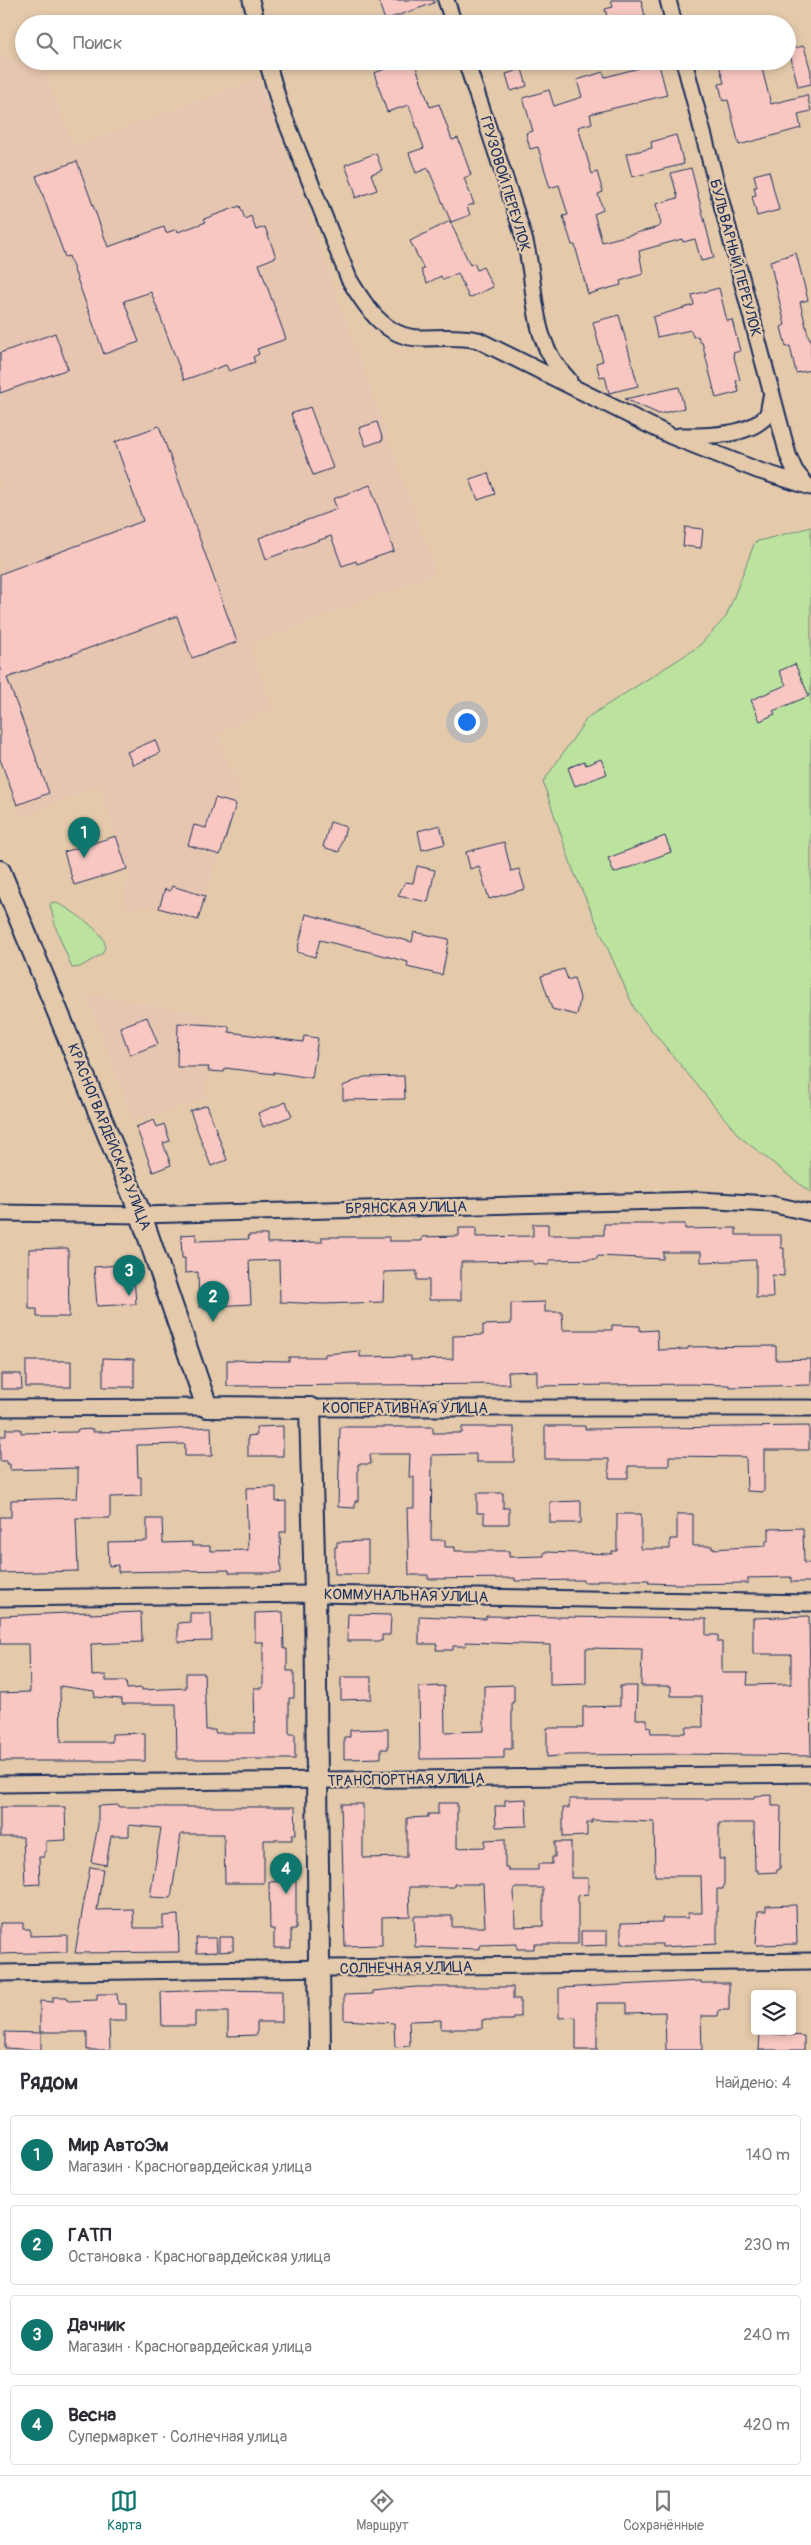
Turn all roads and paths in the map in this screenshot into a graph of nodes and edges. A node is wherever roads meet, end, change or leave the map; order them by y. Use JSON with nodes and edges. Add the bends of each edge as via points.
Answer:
{"nodes":[{"id":1,"x":250,"y":0,"type":"edge"},
{"id":2,"x":446,"y":0,"type":"edge"},
{"id":3,"x":668,"y":0,"type":"edge"},
{"id":4,"x":255,"y":15,"type":"edge"},
{"id":5,"x":451,"y":15,"type":"edge"},
{"id":6,"x":672,"y":15,"type":"edge"},
{"id":7,"x":270,"y":70,"type":"edge"},
{"id":8,"x":469,"y":70,"type":"edge"},
{"id":9,"x":686,"y":70,"type":"edge"},
{"id":10,"x":576,"y":387,"type":"junction"},
{"id":11,"x":771,"y":393,"type":"junction"},
{"id":12,"x":671,"y":436,"type":"junction"},
{"id":13,"x":809,"y":487,"type":"edge"},
{"id":14,"x":0,"y":871,"type":"edge"},
{"id":15,"x":0,"y":1213,"type":"edge"},
{"id":16,"x":811,"y":1213,"type":"edge"},
{"id":17,"x":141,"y":1214,"type":"junction"},
{"id":18,"x":207,"y":1407,"type":"junction"},
{"id":19,"x":0,"y":1408,"type":"edge"},
{"id":20,"x":310,"y":1408,"type":"junction"},
{"id":21,"x":811,"y":1408,"type":"edge"},
{"id":22,"x":315,"y":1594,"type":"junction"},
{"id":23,"x":0,"y":1598,"type":"edge"},
{"id":24,"x":811,"y":1603,"type":"edge"},
{"id":25,"x":811,"y":1774,"type":"edge"},
{"id":26,"x":317,"y":1781,"type":"junction"},
{"id":27,"x":0,"y":1784,"type":"edge"},
{"id":28,"x":811,"y":1962,"type":"edge"},
{"id":29,"x":319,"y":1969,"type":"junction"},
{"id":30,"x":0,"y":1973,"type":"edge"},
{"id":31,"x":320,"y":2050,"type":"edge"}],
"edges":[{"from":1,"to":4,"type":"street"},
{"from":2,"to":5,"type":"street"},
{"from":3,"to":6,"type":"street"},
{"from":7,"to":10,"type":"street","via":[[349,279],[361,300],[382,323],[405,336],[478,340]]},
{"from":8,"to":10,"type":"street","name":"ГРУЗОВОЙ ПЕРЕУЛОК","via":[[524,240],[541,338],[556,365]]},
{"from":9,"to":11,"type":"street","name":"БУЛЬВАРНЫЙ ПЕРЕУЛОК"},
{"from":10,"to":12,"type":"street"},
{"from":11,"to":12,"type":"street","via":[[768,414],[754,425],[720,433]]},
{"from":11,"to":13,"type":"street","name":"БУЛЬВАРНЫЙ ПЕРЕУЛОК","via":[[788,455]]},
{"from":12,"to":13,"type":"street"},
{"from":14,"to":17,"type":"street","name":"КРАСНОГВАРДЕЙСКАЯ УЛИЦА"},
{"from":15,"to":17,"type":"street","name":"БРЯНСКАЯ УЛИЦА"},
{"from":16,"to":17,"type":"street","name":"БРЯНСКАЯ УЛИЦА","via":[[771,1204],[699,1200]]},
{"from":17,"to":18,"type":"street","name":"КРАСНОГВАРДЕЙСКАЯ УЛИЦА"},
{"from":18,"to":19,"type":"street","name":"КООПЕРАТИВНАЯ УЛИЦА"},
{"from":18,"to":20,"type":"street","name":"КООПЕРАТИВНАЯ УЛИЦА"},
{"from":20,"to":21,"type":"street","name":"КООПЕРАТИВНАЯ УЛИЦА"},
{"from":20,"to":22,"type":"street"},
{"from":22,"to":23,"type":"street","name":"КОММУНАЛЬНАЯ УЛИЦА"},
{"from":22,"to":24,"type":"street","name":"КОММУНАЛЬНАЯ УЛИЦА"},
{"from":22,"to":26,"type":"street"},
{"from":25,"to":26,"type":"street","name":"ТРАНСПОРТНАЯ УЛИЦА"},
{"from":26,"to":27,"type":"street","name":"ТРАНСПОРТНАЯ УЛИЦА"},
{"from":26,"to":29,"type":"street"},
{"from":28,"to":29,"type":"street","name":"СОЛНЕЧНАЯ УЛИЦА"},
{"from":29,"to":30,"type":"street","name":"СОЛНЕЧНАЯ УЛИЦА"},
{"from":29,"to":31,"type":"street"}]}
